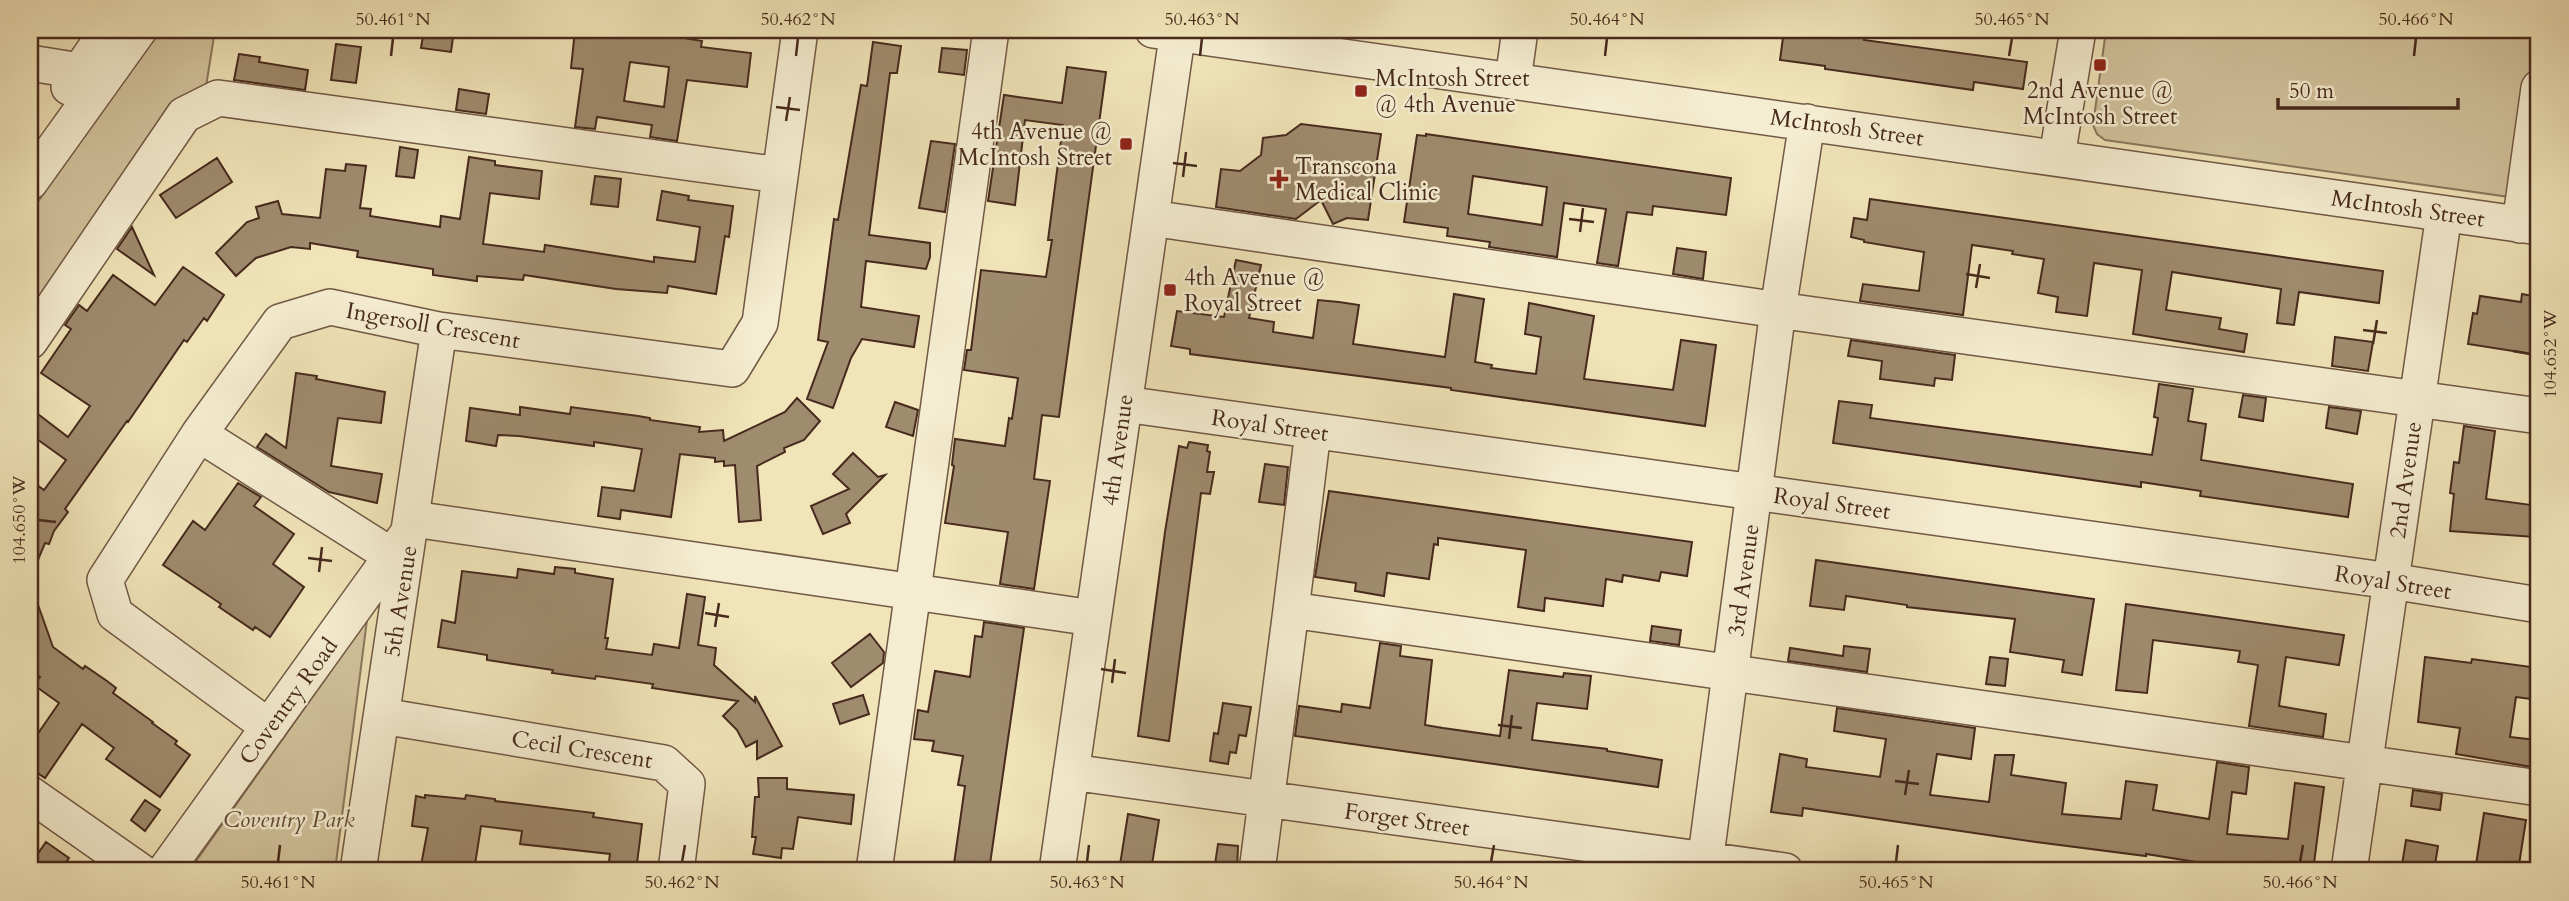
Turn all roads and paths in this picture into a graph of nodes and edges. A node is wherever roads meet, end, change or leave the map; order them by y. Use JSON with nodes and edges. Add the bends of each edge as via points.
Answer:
{"nodes":[{"id":1,"x":108,"y":30,"type":"edge"},
{"id":2,"x":139,"y":30,"type":"edge"},
{"id":3,"x":800,"y":30,"type":"edge"},
{"id":4,"x":991,"y":30,"type":"edge"},
{"id":5,"x":1520,"y":30,"type":"edge"},
{"id":6,"x":2078,"y":30,"type":"edge"},
{"id":7,"x":1170,"y":31,"type":"edge"},
{"id":8,"x":30,"y":63,"type":"edge"},
{"id":9,"x":80,"y":71,"type":"junction"},
{"id":10,"x":1513,"y":80,"type":"junction"},
{"id":11,"x":2539,"y":88,"type":"edge"},
{"id":12,"x":1807,"y":122,"type":"junction"},
{"id":13,"x":30,"y":142,"type":"edge"},
{"id":14,"x":2057,"y":157,"type":"junction"},
{"id":15,"x":780,"y":175,"type":"junction"},
{"id":16,"x":30,"y":182,"type":"edge"},
{"id":17,"x":2444,"y":214,"type":"junction"},
{"id":18,"x":1151,"y":218,"type":"junction"},
{"id":19,"x":2529,"y":226,"type":"edge"},
{"id":20,"x":1778,"y":310,"type":"junction"},
{"id":21,"x":439,"y":330,"type":"junction"},
{"id":22,"x":30,"y":341,"type":"edge"},
{"id":23,"x":2417,"y":399,"type":"junction"},
{"id":24,"x":1124,"y":404,"type":"junction"},
{"id":25,"x":2539,"y":416,"type":"edge"},
{"id":26,"x":1313,"y":431,"type":"junction"},
{"id":27,"x":199,"y":434,"type":"junction"},
{"id":28,"x":1756,"y":492,"type":"junction"},
{"id":29,"x":405,"y":535,"type":"junction"},
{"id":30,"x":2391,"y":581,"type":"junction"},
{"id":31,"x":911,"y":592,"type":"junction"},
{"id":32,"x":2539,"y":605,"type":"edge"},
{"id":33,"x":1291,"y":610,"type":"junction"},
{"id":34,"x":1093,"y":618,"type":"junction"},
{"id":35,"x":1730,"y":674,"type":"junction"},
{"id":36,"x":382,"y":716,"type":"junction"},
{"id":37,"x":269,"y":727,"type":"junction"},
{"id":38,"x":2364,"y":763,"type":"junction"},
{"id":39,"x":1071,"y":772,"type":"junction"},
{"id":40,"x":2539,"y":788,"type":"edge"},
{"id":41,"x":30,"y":794,"type":"edge"},
{"id":42,"x":1267,"y":800,"type":"junction"},
{"id":43,"x":1705,"y":866,"type":"edge"},
{"id":44,"x":140,"y":871,"type":"edge"},
{"id":45,"x":165,"y":871,"type":"edge"},
{"id":46,"x":358,"y":871,"type":"edge"},
{"id":47,"x":676,"y":871,"type":"edge"},
{"id":48,"x":874,"y":871,"type":"edge"},
{"id":49,"x":1057,"y":871,"type":"edge"},
{"id":50,"x":1257,"y":871,"type":"edge"},
{"id":51,"x":1785,"y":871,"type":"edge"},
{"id":52,"x":2349,"y":871,"type":"edge"}],
"edges":[{"from":1,"to":9,"type":"street"},
{"from":2,"to":16,"type":"street"},
{"from":3,"to":15,"type":"street","name":"Ingersoll Crescent"},
{"from":4,"to":31,"type":"street"},
{"from":5,"to":10,"type":"street"},
{"from":6,"to":14,"type":"street"},
{"from":7,"to":10,"type":"street","name":"McIntosh Street"},
{"from":7,"to":18,"type":"street","name":"4th Avenue"},
{"from":8,"to":9,"type":"street"},
{"from":9,"to":13,"type":"street"},
{"from":10,"to":12,"type":"street","name":"McIntosh Street"},
{"from":11,"to":19,"type":"street"},
{"from":12,"to":14,"type":"street","name":"McIntosh Street"},
{"from":12,"to":20,"type":"street","name":"3rd Avenue"},
{"from":14,"to":17,"type":"street","name":"McIntosh Street"},
{"from":15,"to":21,"type":"street","name":"Ingersoll Crescent","via":[[760,323],[732,369]]},
{"from":15,"to":22,"type":"street","via":[[218,98],[184,115]]},
{"from":17,"to":19,"type":"street","name":"McIntosh Street"},
{"from":17,"to":23,"type":"street","name":"2nd Avenue"},
{"from":18,"to":20,"type":"street"},
{"from":18,"to":24,"type":"street","name":"4th Avenue"},
{"from":20,"to":23,"type":"street"},
{"from":20,"to":28,"type":"street","name":"3rd Avenue"},
{"from":21,"to":27,"type":"street","name":"Ingersoll Crescent","via":[[330,307],[280,322]]},
{"from":21,"to":29,"type":"street","name":"5th Avenue"},
{"from":23,"to":25,"type":"street"},
{"from":23,"to":30,"type":"street","name":"2nd Avenue"},
{"from":24,"to":26,"type":"street","name":"Royal Street"},
{"from":24,"to":34,"type":"street","name":"4th Avenue"},
{"from":26,"to":28,"type":"street","name":"Royal Street"},
{"from":26,"to":33,"type":"street"},
{"from":27,"to":29,"type":"street"},
{"from":27,"to":37,"type":"street","name":"Ingersoll Crescent","via":[[105,580],[115,614]]},
{"from":28,"to":30,"type":"street","name":"Royal Street"},
{"from":28,"to":35,"type":"street","name":"3rd Avenue"},
{"from":29,"to":31,"type":"street"},
{"from":29,"to":36,"type":"street","name":"5th Avenue"},
{"from":29,"to":37,"type":"street","name":"Coventry Road"},
{"from":30,"to":32,"type":"street","name":"Royal Street"},
{"from":30,"to":38,"type":"street","name":"2nd Avenue"},
{"from":31,"to":34,"type":"street"},
{"from":31,"to":48,"type":"street"},
{"from":33,"to":35,"type":"street"},
{"from":33,"to":42,"type":"street"},
{"from":34,"to":39,"type":"street","name":"4th Avenue"},
{"from":35,"to":38,"type":"street"},
{"from":35,"to":43,"type":"street","name":"3rd Avenue"},
{"from":36,"to":46,"type":"street","name":"5th Avenue"},
{"from":36,"to":47,"type":"street","name":"Cecil Crescent","via":[[664,763],[687,784]]},
{"from":37,"to":45,"type":"street","name":"Coventry Road"},
{"from":38,"to":40,"type":"street"},
{"from":38,"to":52,"type":"street","name":"2nd Avenue"},
{"from":39,"to":42,"type":"street","name":"Forget Street"},
{"from":39,"to":49,"type":"street","name":"4th Avenue"},
{"from":41,"to":44,"type":"street"},
{"from":42,"to":43,"type":"street","name":"Forget Street"},
{"from":42,"to":50,"type":"street"},
{"from":43,"to":51,"type":"street","name":"Forget Street"}]}
